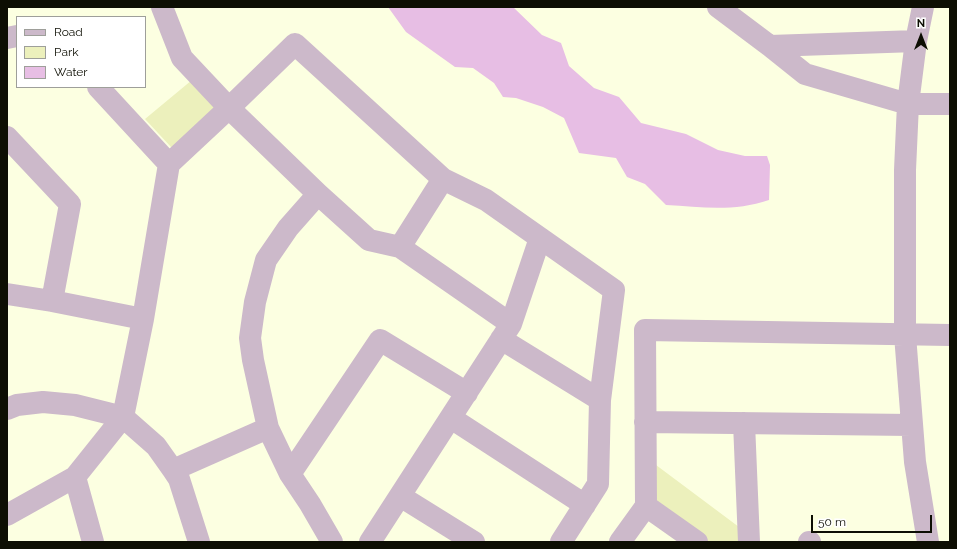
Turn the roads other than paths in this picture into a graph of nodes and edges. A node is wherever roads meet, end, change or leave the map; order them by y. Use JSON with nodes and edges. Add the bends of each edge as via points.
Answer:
{"nodes":[{"id":1,"x":162,"y":7,"type":"edge"},
{"id":2,"x":718,"y":7,"type":"edge"},
{"id":3,"x":923,"y":7,"type":"edge"},
{"id":4,"x":916,"y":41,"type":"junction"},
{"id":5,"x":770,"y":46,"type":"junction"},
{"id":6,"x":99,"y":88,"type":"edge"},
{"id":7,"x":908,"y":104,"type":"junction"},
{"id":8,"x":950,"y":104,"type":"edge"},
{"id":9,"x":229,"y":108,"type":"junction"},
{"id":10,"x":7,"y":136,"type":"edge"},
{"id":11,"x":169,"y":164,"type":"junction"},
{"id":12,"x":443,"y":178,"type":"junction"},
{"id":13,"x":318,"y":194,"type":"junction"},
{"id":14,"x":540,"y":238,"type":"junction"},
{"id":15,"x":400,"y":247,"type":"junction"},
{"id":16,"x":7,"y":294,"type":"edge"},
{"id":17,"x":52,"y":301,"type":"junction"},
{"id":18,"x":143,"y":319,"type":"junction"},
{"id":19,"x":506,"y":332,"type":"junction"},
{"id":20,"x":905,"y":335,"type":"junction"},
{"id":21,"x":950,"y":335,"type":"edge"},
{"id":22,"x":467,"y":393,"type":"junction"},
{"id":23,"x":600,"y":400,"type":"junction"},
{"id":24,"x":7,"y":408,"type":"edge"},
{"id":25,"x":123,"y":417,"type":"junction"},
{"id":26,"x":451,"y":418,"type":"junction"},
{"id":27,"x":646,"y":422,"type":"junction"},
{"id":28,"x":744,"y":423,"type":"junction"},
{"id":29,"x":912,"y":425,"type":"junction"},
{"id":30,"x":268,"y":428,"type":"junction"},
{"id":31,"x":174,"y":470,"type":"junction"},
{"id":32,"x":290,"y":474,"type":"junction"},
{"id":33,"x":75,"y":477,"type":"junction"},
{"id":34,"x":400,"y":496,"type":"junction"},
{"id":35,"x":585,"y":505,"type":"junction"},
{"id":36,"x":646,"y":506,"type":"junction"},
{"id":37,"x":7,"y":515,"type":"edge"},
{"id":38,"x":93,"y":542,"type":"edge"},
{"id":39,"x":199,"y":542,"type":"edge"},
{"id":40,"x":332,"y":542,"type":"edge"},
{"id":41,"x":370,"y":542,"type":"edge"},
{"id":42,"x":474,"y":542,"type":"edge"},
{"id":43,"x":561,"y":542,"type":"edge"},
{"id":44,"x":620,"y":542,"type":"edge"},
{"id":45,"x":696,"y":542,"type":"edge"},
{"id":46,"x":749,"y":542,"type":"edge"},
{"id":47,"x":928,"y":542,"type":"edge"}],
"edges":[{"from":1,"to":9,"type":"street","via":[[182,58]]},
{"from":2,"to":5,"type":"street"},
{"from":3,"to":4,"type":"street"},
{"from":4,"to":5,"type":"street"},
{"from":4,"to":7,"type":"street"},
{"from":5,"to":7,"type":"street","via":[[805,74]]},
{"from":6,"to":11,"type":"street"},
{"from":7,"to":8,"type":"street"},
{"from":7,"to":20,"type":"street","via":[[905,170]]},
{"from":9,"to":11,"type":"street"},
{"from":9,"to":12,"type":"street","via":[[295,44]]},
{"from":9,"to":13,"type":"street"},
{"from":10,"to":17,"type":"street","via":[[70,204]]},
{"from":11,"to":18,"type":"street"},
{"from":12,"to":14,"type":"street","via":[[486,200]]},
{"from":12,"to":15,"type":"street"},
{"from":13,"to":15,"type":"street","via":[[370,240]]},
{"from":13,"to":30,"type":"street","via":[[288,228],[266,260],[255,302],[250,338]]},
{"from":14,"to":19,"type":"street"},
{"from":14,"to":23,"type":"street","via":[[614,290]]},
{"from":15,"to":19,"type":"street"},
{"from":16,"to":17,"type":"street"},
{"from":17,"to":18,"type":"street"},
{"from":18,"to":25,"type":"street"},
{"from":19,"to":22,"type":"street"},
{"from":19,"to":23,"type":"street"},
{"from":20,"to":21,"type":"street"},
{"from":20,"to":27,"type":"street","via":[[646,330]]},
{"from":20,"to":29,"type":"street"},
{"from":22,"to":26,"type":"street"},
{"from":22,"to":32,"type":"street","via":[[380,340]]},
{"from":23,"to":35,"type":"street","via":[[598,484]]},
{"from":24,"to":25,"type":"street","via":[[43,402],[75,405]]},
{"from":25,"to":31,"type":"street","via":[[156,446]]},
{"from":25,"to":33,"type":"street"},
{"from":26,"to":34,"type":"street"},
{"from":26,"to":35,"type":"street"},
{"from":27,"to":28,"type":"street"},
{"from":27,"to":36,"type":"street"},
{"from":28,"to":29,"type":"street"},
{"from":28,"to":46,"type":"street"},
{"from":29,"to":47,"type":"street","via":[[915,462]]},
{"from":30,"to":31,"type":"street"},
{"from":30,"to":32,"type":"street"},
{"from":31,"to":39,"type":"street"},
{"from":32,"to":40,"type":"street"},
{"from":33,"to":37,"type":"street"},
{"from":33,"to":38,"type":"street"},
{"from":34,"to":41,"type":"street"},
{"from":34,"to":42,"type":"street"},
{"from":35,"to":43,"type":"street"},
{"from":36,"to":44,"type":"street"},
{"from":36,"to":45,"type":"street"}]}
